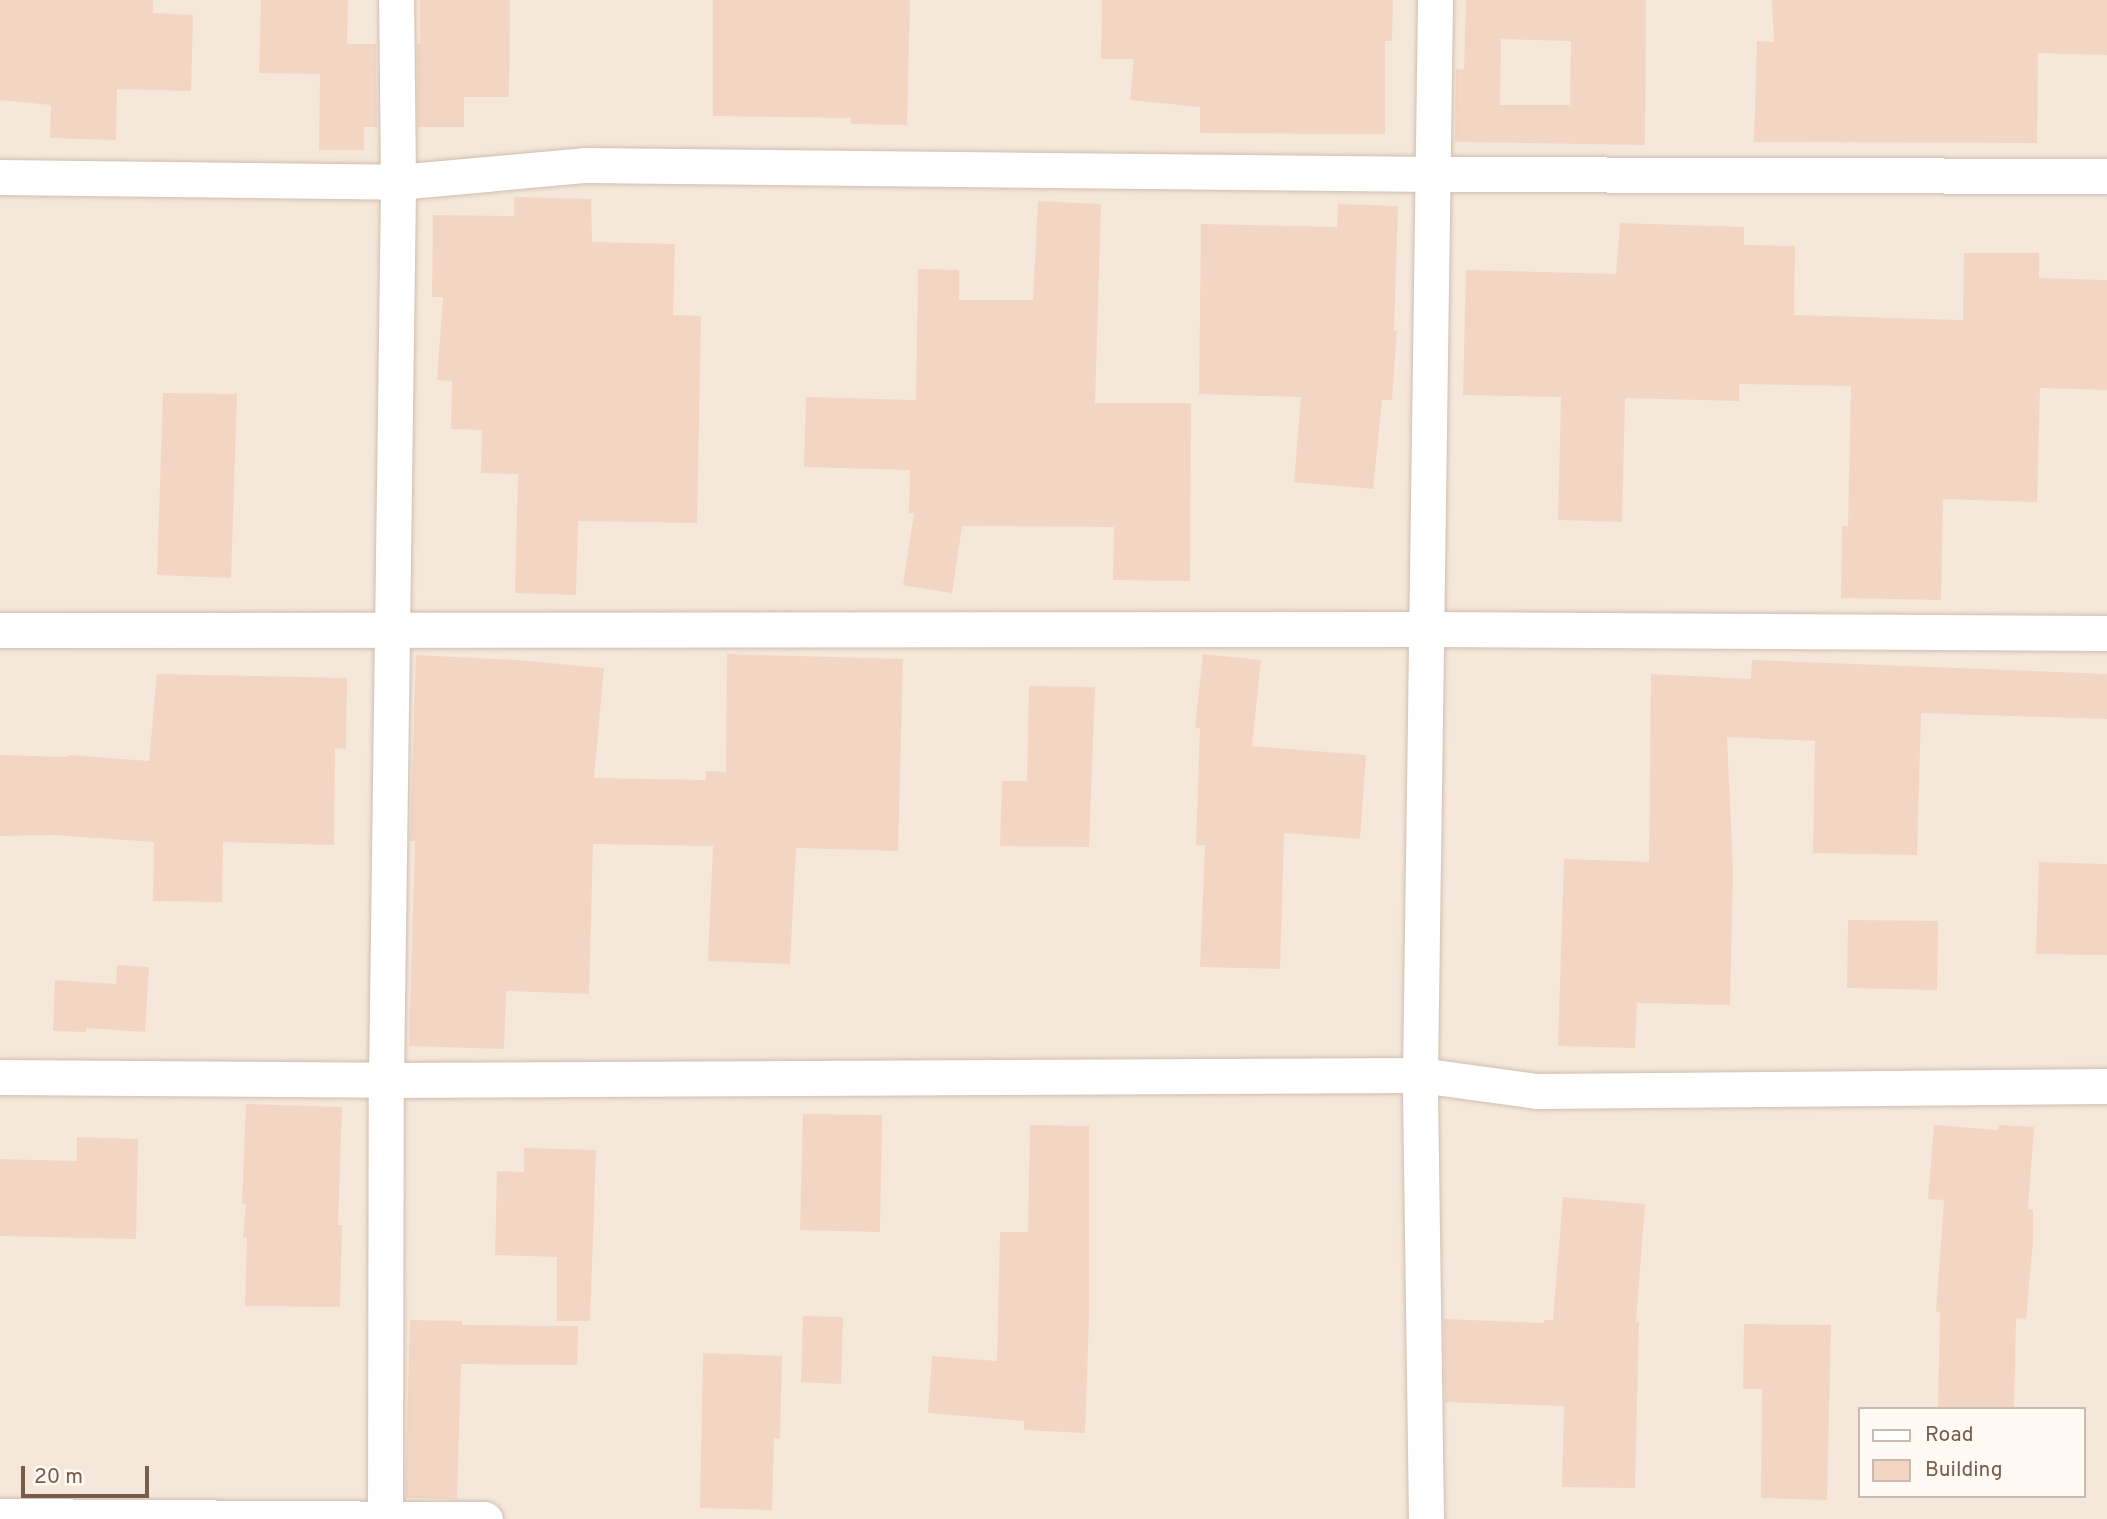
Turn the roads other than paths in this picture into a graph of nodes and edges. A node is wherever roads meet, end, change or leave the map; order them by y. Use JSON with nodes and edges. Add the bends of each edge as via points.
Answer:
{"nodes":[{"id":1,"x":396,"y":0,"type":"edge"},
{"id":2,"x":1435,"y":0,"type":"edge"},
{"id":3,"x":1434,"y":174,"type":"junction"},
{"id":4,"x":2107,"y":176,"type":"edge"},
{"id":5,"x":0,"y":177,"type":"edge"},
{"id":6,"x":398,"y":182,"type":"junction"},
{"id":7,"x":393,"y":628,"type":"junction"},
{"id":8,"x":1428,"y":629,"type":"junction"},
{"id":9,"x":0,"y":630,"type":"edge"},
{"id":10,"x":2107,"y":634,"type":"edge"},
{"id":11,"x":1420,"y":1075,"type":"junction"},
{"id":12,"x":0,"y":1077,"type":"edge"},
{"id":13,"x":386,"y":1080,"type":"junction"},
{"id":14,"x":2107,"y":1086,"type":"edge"},
{"id":15,"x":0,"y":1516,"type":"edge"},
{"id":16,"x":385,"y":1518,"type":"edge"},
{"id":17,"x":485,"y":1519,"type":"edge"},
{"id":18,"x":1426,"y":1519,"type":"edge"}],
"edges":[{"from":1,"to":6,"type":"street"},
{"from":2,"to":3,"type":"street"},
{"from":3,"to":4,"type":"street"},
{"from":3,"to":6,"type":"street","via":[[586,165]]},
{"from":3,"to":8,"type":"street"},
{"from":5,"to":6,"type":"street"},
{"from":6,"to":7,"type":"street"},
{"from":7,"to":8,"type":"street"},
{"from":7,"to":9,"type":"street"},
{"from":7,"to":13,"type":"street"},
{"from":8,"to":10,"type":"street"},
{"from":8,"to":11,"type":"street"},
{"from":11,"to":13,"type":"street"},
{"from":11,"to":14,"type":"street","via":[[1538,1091]]},
{"from":11,"to":18,"type":"street"},
{"from":12,"to":13,"type":"street"},
{"from":13,"to":16,"type":"street"},
{"from":15,"to":16,"type":"street"},
{"from":16,"to":17,"type":"street"}]}
